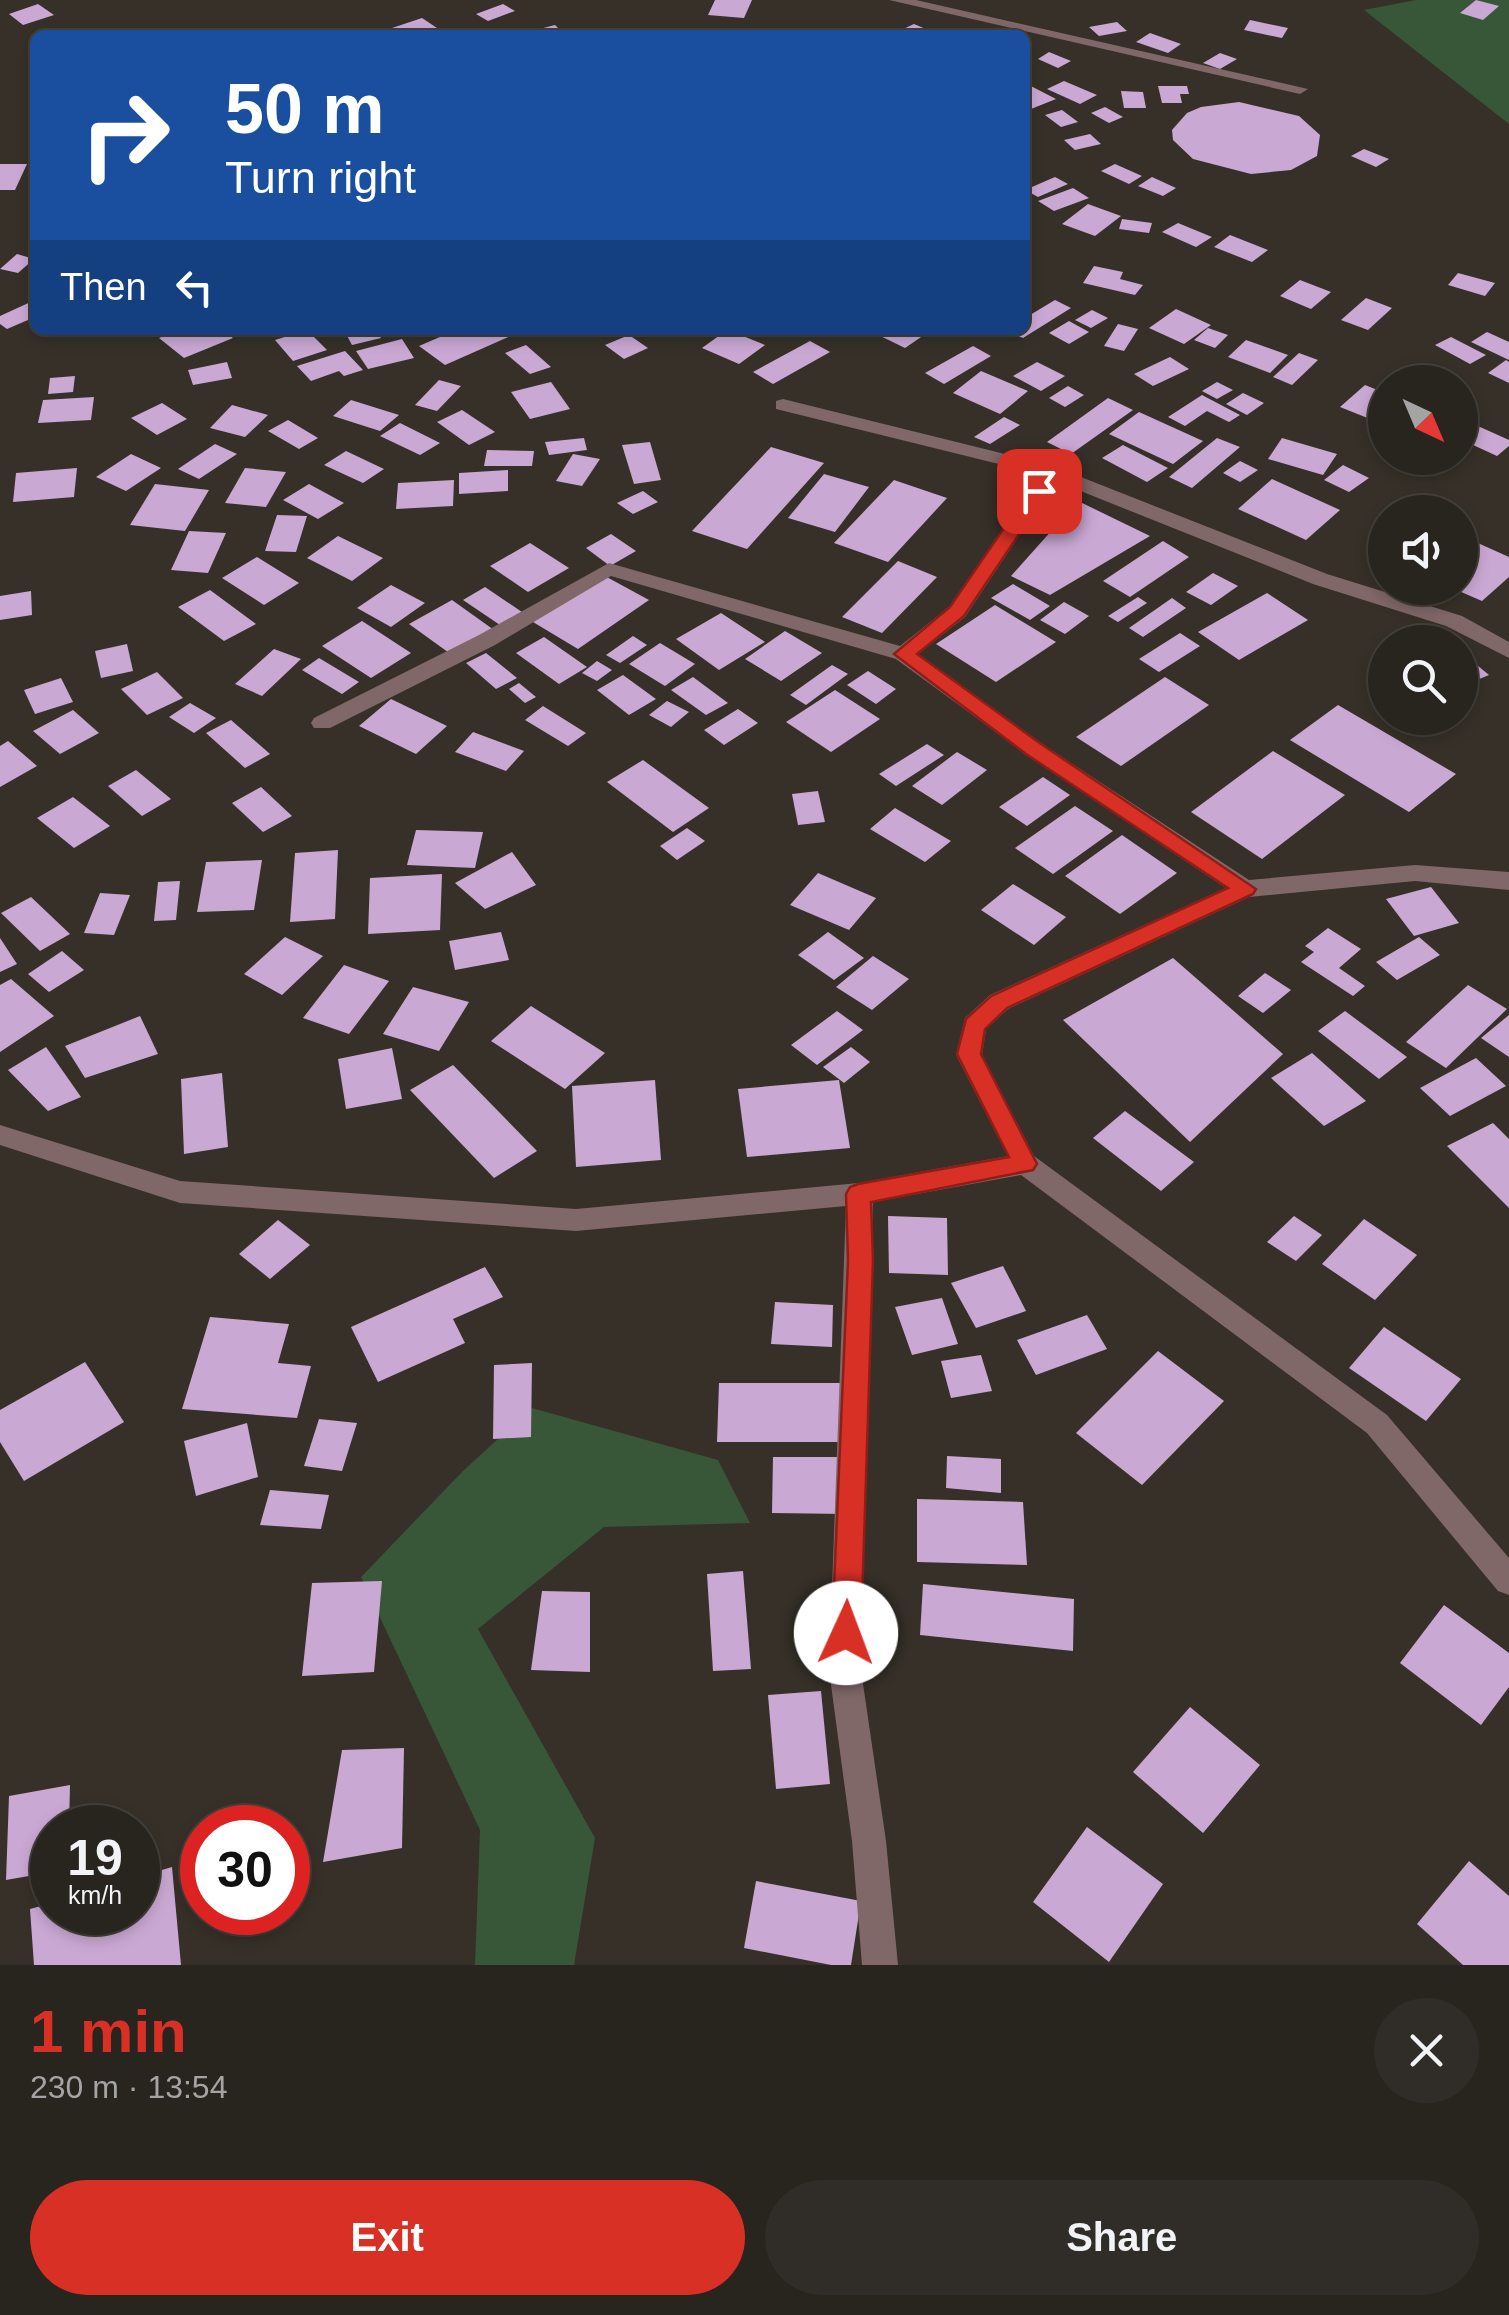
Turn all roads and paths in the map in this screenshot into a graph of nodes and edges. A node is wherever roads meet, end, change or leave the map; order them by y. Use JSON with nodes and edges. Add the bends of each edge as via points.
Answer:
{"nodes":[{"id":1,"x":896,"y":0,"type":"edge"},
{"id":2,"x":1300,"y":88,"type":"dead end"},
{"id":3,"x":783,"y":405,"type":"dead end"},
{"id":4,"x":1046,"y":470,"type":"junction"},
{"id":5,"x":1509,"y":651,"type":"edge"},
{"id":6,"x":904,"y":654,"type":"junction"},
{"id":7,"x":322,"y":723,"type":"dead end"},
{"id":8,"x":1509,"y":881,"type":"edge"},
{"id":9,"x":1246,"y":889,"type":"junction"},
{"id":10,"x":0,"y":1135,"type":"edge"},
{"id":11,"x":1024,"y":1164,"type":"junction"},
{"id":12,"x":858,"y":1194,"type":"junction"},
{"id":13,"x":1509,"y":1581,"type":"edge"},
{"id":14,"x":880,"y":1965,"type":"edge"}],
"edges":[{"from":1,"to":2,"type":"street"},
{"from":3,"to":4,"type":"street"},
{"from":4,"to":5,"type":"street","via":[[1320,580],[1454,621]]},
{"from":4,"to":6,"type":"street","via":[[1039,491],[957,612]]},
{"from":6,"to":7,"type":"street","via":[[609,569]]},
{"from":6,"to":9,"type":"street"},
{"from":8,"to":9,"type":"street","via":[[1415,873]]},
{"from":9,"to":11,"type":"street","via":[[999,1002],[974,1026],[969,1054]]},
{"from":10,"to":12,"type":"street","via":[[180,1192],[576,1220]]},
{"from":11,"to":12,"type":"street"},
{"from":11,"to":13,"type":"street","via":[[1377,1424]]},
{"from":12,"to":14,"type":"street","via":[[845,1670]]}]}
